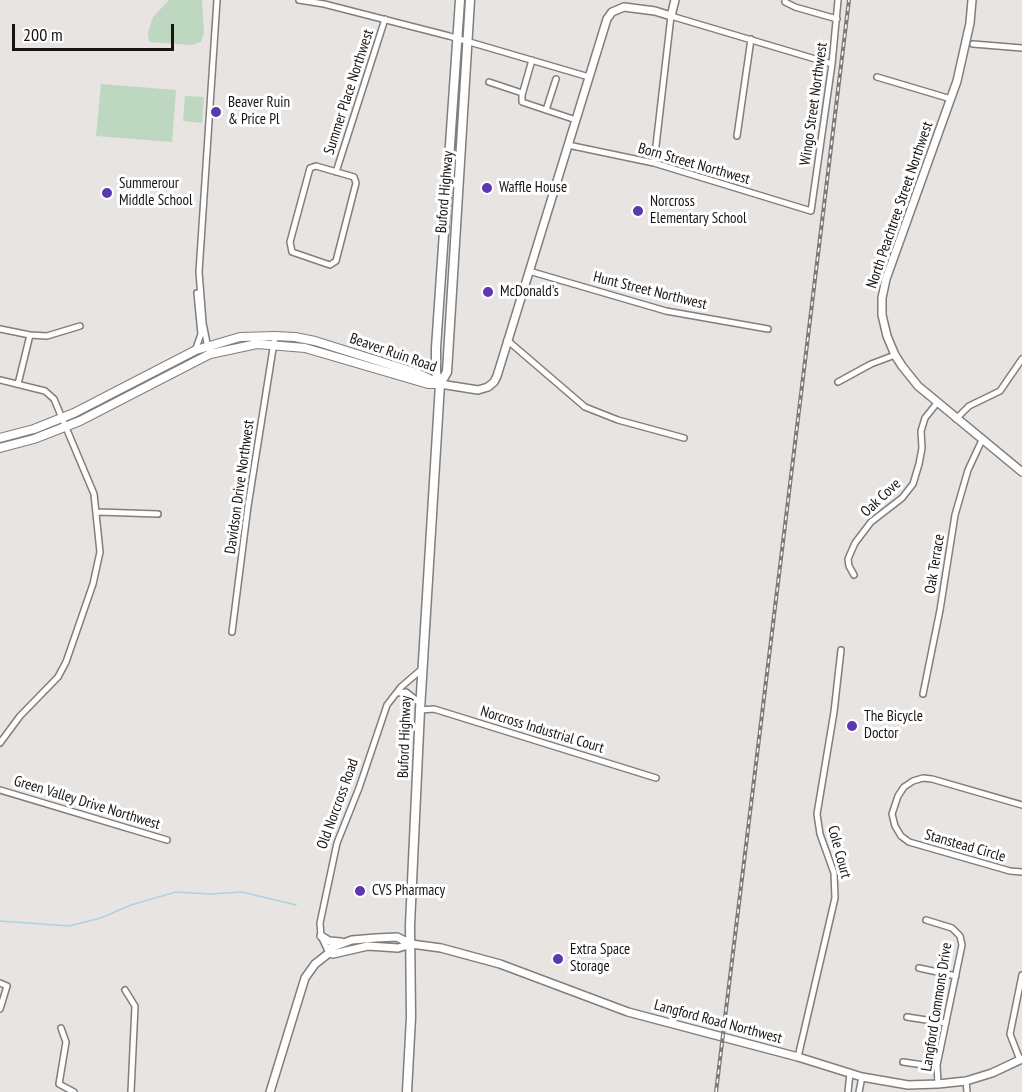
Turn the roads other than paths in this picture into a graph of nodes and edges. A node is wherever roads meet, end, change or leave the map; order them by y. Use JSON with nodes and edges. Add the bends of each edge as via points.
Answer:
{"nodes":[{"id":1,"x":217,"y":0,"type":"edge"},
{"id":2,"x":299,"y":0,"type":"edge"},
{"id":3,"x":460,"y":0,"type":"edge"},
{"id":4,"x":470,"y":0,"type":"edge"},
{"id":5,"x":675,"y":0,"type":"edge"},
{"id":6,"x":785,"y":0,"type":"edge"},
{"id":7,"x":838,"y":0,"type":"edge"},
{"id":8,"x":972,"y":0,"type":"edge"},
{"id":9,"x":670,"y":16,"type":"junction"},
{"id":10,"x":837,"y":19,"type":"junction"},
{"id":11,"x":385,"y":20,"type":"junction"},
{"id":12,"x":751,"y":39,"type":"junction"},
{"id":13,"x":462,"y":40,"type":"junction"},
{"id":14,"x":973,"y":44,"type":"dead end"},
{"id":15,"x":1022,"y":48,"type":"edge"},
{"id":16,"x":532,"y":60,"type":"junction"},
{"id":17,"x":832,"y":64,"type":"junction"},
{"id":18,"x":589,"y":77,"type":"junction"},
{"id":19,"x":877,"y":77,"type":"dead end"},
{"id":20,"x":556,"y":79,"type":"dead end"},
{"id":21,"x":489,"y":82,"type":"dead end"},
{"id":22,"x":522,"y":93,"type":"junction"},
{"id":23,"x":951,"y":99,"type":"junction"},
{"id":24,"x":546,"y":111,"type":"junction"},
{"id":25,"x":576,"y":120,"type":"junction"},
{"id":26,"x":737,"y":136,"type":"dead end"},
{"id":27,"x":568,"y":145,"type":"junction"},
{"id":28,"x":654,"y":163,"type":"junction"},
{"id":29,"x":336,"y":172,"type":"junction"},
{"id":30,"x":811,"y":211,"type":"joint"},
{"id":31,"x":445,"y":229,"type":"junction"},
{"id":32,"x":455,"y":230,"type":"junction"},
{"id":33,"x":529,"y":271,"type":"junction"},
{"id":34,"x":200,"y":283,"type":"junction"},
{"id":35,"x":80,"y":326,"type":"dead end"},
{"id":36,"x":0,"y":329,"type":"edge"},
{"id":37,"x":768,"y":329,"type":"dead end"},
{"id":38,"x":30,"y":335,"type":"junction"},
{"id":39,"x":274,"y":336,"type":"junction"},
{"id":40,"x":507,"y":340,"type":"junction"},
{"id":41,"x":273,"y":345,"type":"junction"},
{"id":42,"x":436,"y":348,"type":"junction"},
{"id":43,"x":209,"y":350,"type":"junction"},
{"id":44,"x":195,"y":351,"type":"junction"},
{"id":45,"x":895,"y":355,"type":"junction"},
{"id":46,"x":1022,"y":359,"type":"edge"},
{"id":47,"x":417,"y":373,"type":"junction"},
{"id":48,"x":0,"y":380,"type":"edge"},
{"id":49,"x":838,"y":382,"type":"dead end"},
{"id":50,"x":18,"y":384,"type":"junction"},
{"id":51,"x":440,"y":384,"type":"junction"},
{"id":52,"x":937,"y":403,"type":"junction"},
{"id":53,"x":62,"y":418,"type":"junction"},
{"id":54,"x":956,"y":419,"type":"junction"},
{"id":55,"x":66,"y":427,"type":"junction"},
{"id":56,"x":0,"y":438,"type":"edge"},
{"id":57,"x":684,"y":438,"type":"dead end"},
{"id":58,"x":982,"y":440,"type":"junction"},
{"id":59,"x":0,"y":448,"type":"edge"},
{"id":60,"x":1022,"y":472,"type":"edge"},
{"id":61,"x":98,"y":512,"type":"junction"},
{"id":62,"x":158,"y":514,"type":"dead end"},
{"id":63,"x":854,"y":575,"type":"dead end"},
{"id":64,"x":232,"y":632,"type":"dead end"},
{"id":65,"x":841,"y":650,"type":"dead end"},
{"id":66,"x":422,"y":669,"type":"junction"},
{"id":67,"x":396,"y":694,"type":"junction"},
{"id":68,"x":923,"y":694,"type":"dead end"},
{"id":69,"x":420,"y":706,"type":"junction"},
{"id":70,"x":0,"y":743,"type":"edge"},
{"id":71,"x":656,"y":777,"type":"dead end"},
{"id":72,"x":0,"y":790,"type":"edge"},
{"id":73,"x":1022,"y":805,"type":"edge"},
{"id":74,"x":167,"y":840,"type":"dead end"},
{"id":75,"x":1022,"y":872,"type":"edge"},
{"id":76,"x":926,"y":920,"type":"dead end"},
{"id":77,"x":321,"y":936,"type":"junction"},
{"id":78,"x":347,"y":941,"type":"junction"},
{"id":79,"x":411,"y":944,"type":"junction"},
{"id":80,"x":328,"y":953,"type":"junction"},
{"id":81,"x":919,"y":968,"type":"dead end"},
{"id":82,"x":1022,"y":975,"type":"edge"},
{"id":83,"x":956,"y":976,"type":"junction"},
{"id":84,"x":0,"y":983,"type":"edge"},
{"id":85,"x":125,"y":990,"type":"dead end"},
{"id":86,"x":0,"y":1009,"type":"edge"},
{"id":87,"x":907,"y":1017,"type":"dead end"},
{"id":88,"x":946,"y":1023,"type":"junction"},
{"id":89,"x":61,"y":1028,"type":"dead end"},
{"id":90,"x":798,"y":1058,"type":"junction"},
{"id":91,"x":1021,"y":1060,"type":"edge"},
{"id":92,"x":903,"y":1062,"type":"dead end"},
{"id":93,"x":937,"y":1067,"type":"junction"},
{"id":94,"x":850,"y":1073,"type":"junction"},
{"id":95,"x":862,"y":1077,"type":"junction"},
{"id":96,"x":966,"y":1081,"type":"junction"},
{"id":97,"x":938,"y":1084,"type":"junction"},
{"id":98,"x":74,"y":1092,"type":"edge"},
{"id":99,"x":131,"y":1092,"type":"edge"},
{"id":100,"x":270,"y":1092,"type":"edge"},
{"id":101,"x":407,"y":1092,"type":"edge"},
{"id":102,"x":848,"y":1092,"type":"edge"},
{"id":103,"x":859,"y":1092,"type":"edge"},
{"id":104,"x":967,"y":1092,"type":"edge"}],
"edges":[{"from":1,"to":34,"type":"street"},
{"from":2,"to":11,"type":"street"},
{"from":3,"to":13,"type":"main road","name":"Buford Highway"},
{"from":4,"to":13,"type":"main road","name":"Buford Highway"},
{"from":5,"to":9,"type":"street"},
{"from":6,"to":10,"type":"street","via":[[795,7]]},
{"from":7,"to":10,"type":"street","name":"Wingo Street Northwest"},
{"from":8,"to":23,"type":"street","name":"North Peachtree Street Northwest"},
{"from":9,"to":12,"type":"street"},
{"from":9,"to":18,"type":"street","via":[[628,7],[612,12]]},
{"from":9,"to":28,"type":"street"},
{"from":10,"to":17,"type":"street","name":"Wingo Street Northwest"},
{"from":11,"to":13,"type":"street"},
{"from":11,"to":29,"type":"street","name":"Summer Place Northwest"},
{"from":12,"to":17,"type":"street"},
{"from":12,"to":26,"type":"street"},
{"from":13,"to":16,"type":"street"},
{"from":13,"to":31,"type":"main road","name":"Buford Highway"},
{"from":13,"to":32,"type":"main road","name":"Buford Highway","via":[[463,130]]},
{"from":14,"to":15,"type":"street"},
{"from":16,"to":18,"type":"street"},
{"from":16,"to":22,"type":"street"},
{"from":17,"to":30,"type":"street","name":"Wingo Street Northwest"},
{"from":18,"to":25,"type":"street"},
{"from":19,"to":23,"type":"street"},
{"from":20,"to":24,"type":"street"},
{"from":21,"to":22,"type":"street"},
{"from":22,"to":24,"type":"street","via":[[524,104]]},
{"from":23,"to":45,"type":"street","name":"North Peachtree Street Northwest","via":[[886,279],[882,315]]},
{"from":24,"to":25,"type":"street"},
{"from":25,"to":27,"type":"street"},
{"from":27,"to":28,"type":"street","name":"Born Street Northwest"},
{"from":27,"to":33,"type":"street"},
{"from":28,"to":30,"type":"street","name":"Born Street Northwest"},
{"from":29,"to":29,"type":"street","via":[[310,168],[290,242],[291,252],[330,265],[336,261],[356,183],[354,177]]},
{"from":31,"to":32,"type":"main road"},
{"from":31,"to":42,"type":"main road","name":"Buford Highway"},
{"from":32,"to":51,"type":"main road","name":"Buford Highway","via":[[447,372]]},
{"from":33,"to":37,"type":"street","name":"Hunt Street Northwest","via":[[666,311]]},
{"from":33,"to":40,"type":"street"},
{"from":34,"to":43,"type":"street"},
{"from":34,"to":44,"type":"street","via":[[197,306],[201,334]]},
{"from":35,"to":38,"type":"street","via":[[47,336]]},
{"from":36,"to":38,"type":"street"},
{"from":38,"to":50,"type":"street"},
{"from":39,"to":41,"type":"street","name":"Davidson Drive Northwest"},
{"from":39,"to":43,"type":"main road","name":"Beaver Ruin Road","via":[[240,337]]},
{"from":39,"to":47,"type":"main road","name":"Beaver Ruin Road","via":[[315,341]]},
{"from":40,"to":51,"type":"street","via":[[497,376],[488,387],[478,390]]},
{"from":40,"to":57,"type":"street","via":[[585,407]]},
{"from":41,"to":43,"type":"main road","name":"Beaver Ruin Road"},
{"from":41,"to":51,"type":"main road","name":"Beaver Ruin Road","via":[[305,348],[428,384]]},
{"from":41,"to":64,"type":"street","name":"Davidson Drive Northwest"},
{"from":42,"to":47,"type":"main road","via":[[433,363],[423,373]]},
{"from":42,"to":51,"type":"main road","name":"Buford Highway"},
{"from":43,"to":44,"type":"main road","name":"Beaver Ruin Road"},
{"from":43,"to":55,"type":"main road","name":"Beaver Ruin Road"},
{"from":44,"to":53,"type":"main road","name":"Beaver Ruin Road"},
{"from":45,"to":49,"type":"street"},
{"from":45,"to":52,"type":"street","name":"North Peachtree Street Northwest","via":[[918,386]]},
{"from":46,"to":54,"type":"street","via":[[1000,391],[969,406]]},
{"from":47,"to":51,"type":"main road","name":"Beaver Ruin Road"},
{"from":48,"to":50,"type":"street"},
{"from":50,"to":53,"type":"street","via":[[45,391],[54,399]]},
{"from":51,"to":66,"type":"main road","name":"Buford Highway"},
{"from":52,"to":54,"type":"street","name":"North Peachtree Street Northwest"},
{"from":52,"to":63,"type":"street","name":"Oak Cove","via":[[923,424],[913,484],[902,498],[871,522],[851,550],[849,566]]},
{"from":53,"to":55,"type":"street"},
{"from":53,"to":56,"type":"main road","name":"Beaver Ruin Road"},
{"from":54,"to":58,"type":"street","name":"North Peachtree Street Northwest"},
{"from":55,"to":59,"type":"main road","name":"Beaver Ruin Road"},
{"from":55,"to":61,"type":"street"},
{"from":58,"to":60,"type":"street","name":"North Peachtree Street Northwest"},
{"from":58,"to":68,"type":"street","name":"Oak Terrace","via":[[968,470],[955,515]]},
{"from":61,"to":62,"type":"street"},
{"from":61,"to":70,"type":"street","via":[[100,552],[72,648],[58,677]]},
{"from":65,"to":90,"type":"street","name":"Cole Court","via":[[817,814],[834,873],[835,898]]},
{"from":66,"to":67,"type":"street","name":"Old Norcross Road"},
{"from":66,"to":69,"type":"main road","name":"Buford Highway"},
{"from":67,"to":69,"type":"street","via":[[406,692]]},
{"from":67,"to":77,"type":"street","name":"Old Norcross Road","via":[[387,705],[337,843],[321,914]]},
{"from":69,"to":71,"type":"street","name":"Norcross Industrial Court"},
{"from":69,"to":79,"type":"main road","name":"Buford Highway"},
{"from":72,"to":74,"type":"street","name":"Green Valley Drive Northwest"},
{"from":73,"to":75,"type":"street","name":"Stanstead Circle","via":[[923,778],[904,787],[892,814],[901,836],[909,842],[1010,872]]},
{"from":76,"to":83,"type":"street","name":"Langford Commons Drive","via":[[952,928],[960,936],[963,945]]},
{"from":77,"to":78,"type":"street","via":[[338,943]]},
{"from":77,"to":80,"type":"street","name":"Old Norcross Road"},
{"from":78,"to":79,"type":"street","name":"Langford Road Northwest","via":[[397,937]]},
{"from":78,"to":80,"type":"street","name":"Langford Road Northwest","via":[[330,948]]},
{"from":79,"to":80,"type":"street","name":"Langford Road Northwest"},
{"from":79,"to":90,"type":"street","name":"Langford Road Northwest","via":[[492,962],[628,1012]]},
{"from":79,"to":101,"type":"main road","name":"Buford Highway"},
{"from":80,"to":100,"type":"street","via":[[305,978]]},
{"from":81,"to":83,"type":"street"},
{"from":82,"to":91,"type":"street","via":[[1010,1034]]},
{"from":83,"to":88,"type":"street","name":"Langford Commons Drive"},
{"from":84,"to":86,"type":"street","via":[[7,986]]},
{"from":85,"to":99,"type":"street","via":[[135,1006]]},
{"from":87,"to":88,"type":"street"},
{"from":88,"to":93,"type":"street","name":"Langford Commons Drive"},
{"from":89,"to":98,"type":"street","via":[[66,1042],[59,1084]]},
{"from":90,"to":94,"type":"street","name":"Langford Road Northwest"},
{"from":91,"to":96,"type":"street","name":"Langford Road Northwest"},
{"from":92,"to":93,"type":"street"},
{"from":93,"to":97,"type":"street","name":"Langford Commons Drive"},
{"from":94,"to":95,"type":"street","name":"Langford Road Northwest"},
{"from":94,"to":102,"type":"street"},
{"from":95,"to":97,"type":"street","name":"Langford Road Northwest","via":[[908,1085]]},
{"from":95,"to":103,"type":"street"},
{"from":96,"to":97,"type":"street","name":"Langford Road Northwest"},
{"from":96,"to":104,"type":"street"}]}
